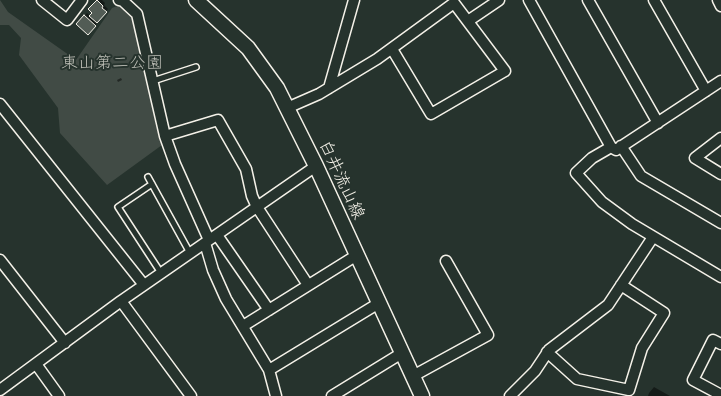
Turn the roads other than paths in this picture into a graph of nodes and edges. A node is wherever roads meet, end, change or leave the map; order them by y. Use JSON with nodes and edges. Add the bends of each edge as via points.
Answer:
{"nodes":[{"id":1,"x":42,"y":0,"type":"edge"},
{"id":2,"x":82,"y":0,"type":"edge"},
{"id":3,"x":119,"y":0,"type":"edge"},
{"id":4,"x":196,"y":0,"type":"edge"},
{"id":5,"x":354,"y":0,"type":"edge"},
{"id":6,"x":499,"y":0,"type":"edge"},
{"id":7,"x":529,"y":0,"type":"edge"},
{"id":8,"x":588,"y":0,"type":"edge"},
{"id":9,"x":654,"y":0,"type":"edge"},
{"id":10,"x":718,"y":0,"type":"edge"},
{"id":11,"x":721,"y":6,"type":"edge"},
{"id":12,"x":468,"y":21,"type":"junction"},
{"id":13,"x":392,"y":49,"type":"junction"},
{"id":14,"x":196,"y":67,"type":"dead end"},
{"id":15,"x":153,"y":81,"type":"junction"},
{"id":16,"x":721,"y":81,"type":"edge"},
{"id":17,"x":329,"y":88,"type":"junction"},
{"id":18,"x":706,"y":91,"type":"junction"},
{"id":19,"x":0,"y":104,"type":"edge"},
{"id":20,"x":287,"y":108,"type":"junction"},
{"id":21,"x":658,"y":123,"type":"junction"},
{"id":22,"x":165,"y":136,"type":"junction"},
{"id":23,"x":721,"y":138,"type":"edge"},
{"id":24,"x":622,"y":146,"type":"junction"},
{"id":25,"x":611,"y":147,"type":"junction"},
{"id":26,"x":316,"y":166,"type":"junction"},
{"id":27,"x":721,"y":174,"type":"edge"},
{"id":28,"x":148,"y":177,"type":"dead end"},
{"id":29,"x":152,"y":184,"type":"junction"},
{"id":30,"x":257,"y":207,"type":"junction"},
{"id":31,"x":721,"y":223,"type":"edge"},
{"id":32,"x":653,"y":237,"type":"junction"},
{"id":33,"x":210,"y":239,"type":"junction"},
{"id":34,"x":190,"y":253,"type":"junction"},
{"id":35,"x":357,"y":255,"type":"junction"},
{"id":36,"x":0,"y":260,"type":"edge"},
{"id":37,"x":446,"y":261,"type":"dead end"},
{"id":38,"x":161,"y":273,"type":"junction"},
{"id":39,"x":721,"y":277,"type":"edge"},
{"id":40,"x":144,"y":285,"type":"junction"},
{"id":41,"x":308,"y":285,"type":"junction"},
{"id":42,"x":621,"y":285,"type":"junction"},
{"id":43,"x":121,"y":301,"type":"junction"},
{"id":44,"x":379,"y":303,"type":"junction"},
{"id":45,"x":269,"y":310,"type":"junction"},
{"id":46,"x":243,"y":326,"type":"junction"},
{"id":47,"x":65,"y":343,"type":"junction"},
{"id":48,"x":721,"y":344,"type":"edge"},
{"id":49,"x":547,"y":352,"type":"junction"},
{"id":50,"x":402,"y":353,"type":"junction"},
{"id":51,"x":36,"y":364,"type":"junction"},
{"id":52,"x":269,"y":370,"type":"junction"},
{"id":53,"x":413,"y":376,"type":"junction"},
{"id":54,"x":0,"y":390,"type":"edge"},
{"id":55,"x":721,"y":395,"type":"edge"},
{"id":56,"x":59,"y":396,"type":"edge"},
{"id":57,"x":191,"y":396,"type":"edge"},
{"id":58,"x":276,"y":396,"type":"edge"},
{"id":59,"x":332,"y":396,"type":"edge"},
{"id":60,"x":422,"y":396,"type":"edge"},
{"id":61,"x":510,"y":396,"type":"edge"}],
"edges":[{"from":1,"to":2,"type":"street","via":[[67,20]]},
{"from":3,"to":15,"type":"street","via":[[137,14]]},
{"from":4,"to":20,"type":"main road","name":"白井流山線","via":[[248,48],[277,88]]},
{"from":5,"to":17,"type":"street"},
{"from":6,"to":12,"type":"street"},
{"from":7,"to":25,"type":"street"},
{"from":8,"to":21,"type":"street"},
{"from":9,"to":18,"type":"street"},
{"from":10,"to":11,"type":"street"},
{"from":12,"to":13,"type":"street","via":[[454,3]]},
{"from":12,"to":13,"type":"street","via":[[505,70],[431,114]]},
{"from":13,"to":17,"type":"street"},
{"from":14,"to":15,"type":"lane"},
{"from":15,"to":22,"type":"street"},
{"from":16,"to":18,"type":"street"},
{"from":17,"to":20,"type":"street"},
{"from":18,"to":21,"type":"street"},
{"from":19,"to":40,"type":"street"},
{"from":20,"to":26,"type":"main road","name":"白井流山線"},
{"from":21,"to":24,"type":"street"},
{"from":22,"to":30,"type":"street","via":[[218,120],[246,169]]},
{"from":22,"to":33,"type":"street","via":[[175,164]]},
{"from":23,"to":27,"type":"street","via":[[695,158]]},
{"from":24,"to":25,"type":"street","via":[[616,150]]},
{"from":24,"to":31,"type":"street","via":[[641,176]]},
{"from":25,"to":32,"type":"street","via":[[592,158],[576,173],[602,202]]},
{"from":26,"to":30,"type":"street"},
{"from":26,"to":35,"type":"main road","name":"白井流山線"},
{"from":28,"to":29,"type":"lane"},
{"from":29,"to":34,"type":"lane"},
{"from":29,"to":38,"type":"lane","via":[[118,207]]},
{"from":30,"to":33,"type":"street"},
{"from":30,"to":41,"type":"street"},
{"from":32,"to":39,"type":"street"},
{"from":32,"to":42,"type":"street"},
{"from":33,"to":34,"type":"street"},
{"from":33,"to":45,"type":"street"},
{"from":33,"to":46,"type":"street","via":[[213,270]]},
{"from":34,"to":38,"type":"street"},
{"from":35,"to":41,"type":"street"},
{"from":35,"to":44,"type":"main road","name":"白井流山線"},
{"from":36,"to":47,"type":"street"},
{"from":37,"to":53,"type":"street","via":[[488,335]]},
{"from":38,"to":40,"type":"street"},
{"from":40,"to":43,"type":"street"},
{"from":41,"to":45,"type":"street"},
{"from":42,"to":49,"type":"street","via":[[608,305]]},
{"from":42,"to":49,"type":"street","via":[[664,313],[642,348],[629,390],[577,379]]},
{"from":43,"to":47,"type":"street"},
{"from":43,"to":57,"type":"street"},
{"from":44,"to":50,"type":"main road","name":"白井流山線"},
{"from":44,"to":52,"type":"street"},
{"from":45,"to":46,"type":"street"},
{"from":46,"to":52,"type":"street"},
{"from":47,"to":51,"type":"street"},
{"from":48,"to":55,"type":"street","via":[[712,340],[693,380]]},
{"from":49,"to":61,"type":"street","via":[[535,371]]},
{"from":50,"to":53,"type":"main road","name":"白井流山線"},
{"from":50,"to":59,"type":"street"},
{"from":51,"to":54,"type":"street"},
{"from":51,"to":56,"type":"street"},
{"from":52,"to":58,"type":"street"},
{"from":53,"to":60,"type":"main road","name":"白井流山線"}]}
